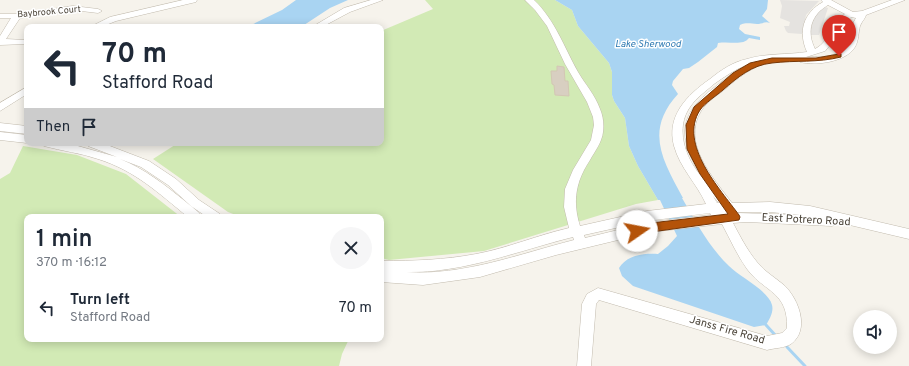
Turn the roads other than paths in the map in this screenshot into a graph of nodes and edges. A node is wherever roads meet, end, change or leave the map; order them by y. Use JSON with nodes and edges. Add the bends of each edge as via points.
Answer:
{"nodes":[{"id":1,"x":193,"y":0,"type":"edge"},
{"id":2,"x":379,"y":0,"type":"edge"},
{"id":3,"x":529,"y":0,"type":"edge"},
{"id":4,"x":901,"y":0,"type":"edge"},
{"id":5,"x":827,"y":1,"type":"edge"},
{"id":6,"x":98,"y":11,"type":"dead end"},
{"id":7,"x":851,"y":14,"type":"junction"},
{"id":8,"x":0,"y":16,"type":"edge"},
{"id":9,"x":17,"y":16,"type":"junction"},
{"id":10,"x":861,"y":16,"type":"junction"},
{"id":11,"x":101,"y":24,"type":"edge"},
{"id":12,"x":321,"y":24,"type":"edge"},
{"id":13,"x":832,"y":36,"type":"junction"},
{"id":14,"x":0,"y":41,"type":"edge"},
{"id":15,"x":24,"y":42,"type":"edge"},
{"id":16,"x":853,"y":42,"type":"junction"},
{"id":17,"x":812,"y":53,"type":"junction"},
{"id":18,"x":24,"y":92,"type":"edge"},
{"id":19,"x":0,"y":108,"type":"edge"},
{"id":20,"x":0,"y":127,"type":"edge"},
{"id":21,"x":24,"y":130,"type":"edge"},
{"id":22,"x":0,"y":136,"type":"edge"},
{"id":23,"x":24,"y":139,"type":"edge"},
{"id":24,"x":62,"y":146,"type":"edge"},
{"id":25,"x":100,"y":146,"type":"edge"},
{"id":26,"x":713,"y":208,"type":"junction"},
{"id":27,"x":193,"y":214,"type":"edge"},
{"id":28,"x":212,"y":214,"type":"edge"},
{"id":29,"x":727,"y":215,"type":"junction"},
{"id":30,"x":649,"y":222,"type":"junction"},
{"id":31,"x":576,"y":231,"type":"junction"},
{"id":32,"x":909,"y":234,"type":"edge"},
{"id":33,"x":582,"y":243,"type":"junction"},
{"id":34,"x":384,"y":266,"type":"edge"},
{"id":35,"x":384,"y":276,"type":"edge"},
{"id":36,"x":584,"y":366,"type":"edge"}],
"edges":[{"from":1,"to":11,"type":"street"},
{"from":2,"to":12,"type":"street","via":[[347,10]]},
{"from":3,"to":31,"type":"street","via":[[538,7],[555,31],[575,74],[592,101],[599,126],[596,139],[570,186],[569,200]]},
{"from":4,"to":10,"type":"street"},
{"from":5,"to":7,"type":"street"},
{"from":5,"to":17,"type":"street","via":[[813,11],[806,23],[805,35]]},
{"from":6,"to":9,"type":"street","name":"Baybrook Court","via":[[73,8]]},
{"from":7,"to":10,"type":"street"},
{"from":7,"to":13,"type":"street","via":[[842,20]]},
{"from":8,"to":9,"type":"street","name":"Baybrook Court"},
{"from":9,"to":14,"type":"street"},
{"from":10,"to":16,"type":"street","via":[[857,22]]},
{"from":13,"to":16,"type":"street","via":[[844,37]]},
{"from":13,"to":17,"type":"street","via":[[827,46]]},
{"from":14,"to":15,"type":"street"},
{"from":16,"to":29,"type":"street","via":[[846,52],[839,56],[772,60],[753,65],[736,75],[697,109],[690,125],[692,149]]},
{"from":17,"to":26,"type":"street","via":[[766,56],[736,65],[702,88],[681,110],[677,128],[679,141],[690,170]]},
{"from":18,"to":19,"type":"street"},
{"from":20,"to":21,"type":"street"},
{"from":22,"to":23,"type":"street"},
{"from":24,"to":27,"type":"street","via":[[99,154],[137,170],[163,188]]},
{"from":25,"to":28,"type":"street","via":[[145,164]]},
{"from":26,"to":29,"type":"street","name":"East Potrero Road"},
{"from":26,"to":30,"type":"street","name":"East Potrero Road"},
{"from":29,"to":30,"type":"street","name":"East Potrero Road","via":[[706,220]]},
{"from":29,"to":32,"type":"street","name":"East Potrero Road","via":[[865,224]]},
{"from":29,"to":36,"type":"street","name":"Janss Fire Road","via":[[745,255],[754,268],[779,288],[788,299],[795,316],[794,330],[786,339],[767,343],[598,294],[592,298],[590,304]]},
{"from":30,"to":31,"type":"street","name":"East Potrero Road"},
{"from":30,"to":33,"type":"street","name":"East Potrero Road"},
{"from":31,"to":33,"type":"street"},
{"from":31,"to":34,"type":"street","name":"East Potrero Road","via":[[457,263],[423,267]]},
{"from":33,"to":35,"type":"street","name":"East Potrero Road","via":[[466,274],[423,279]]}]}
